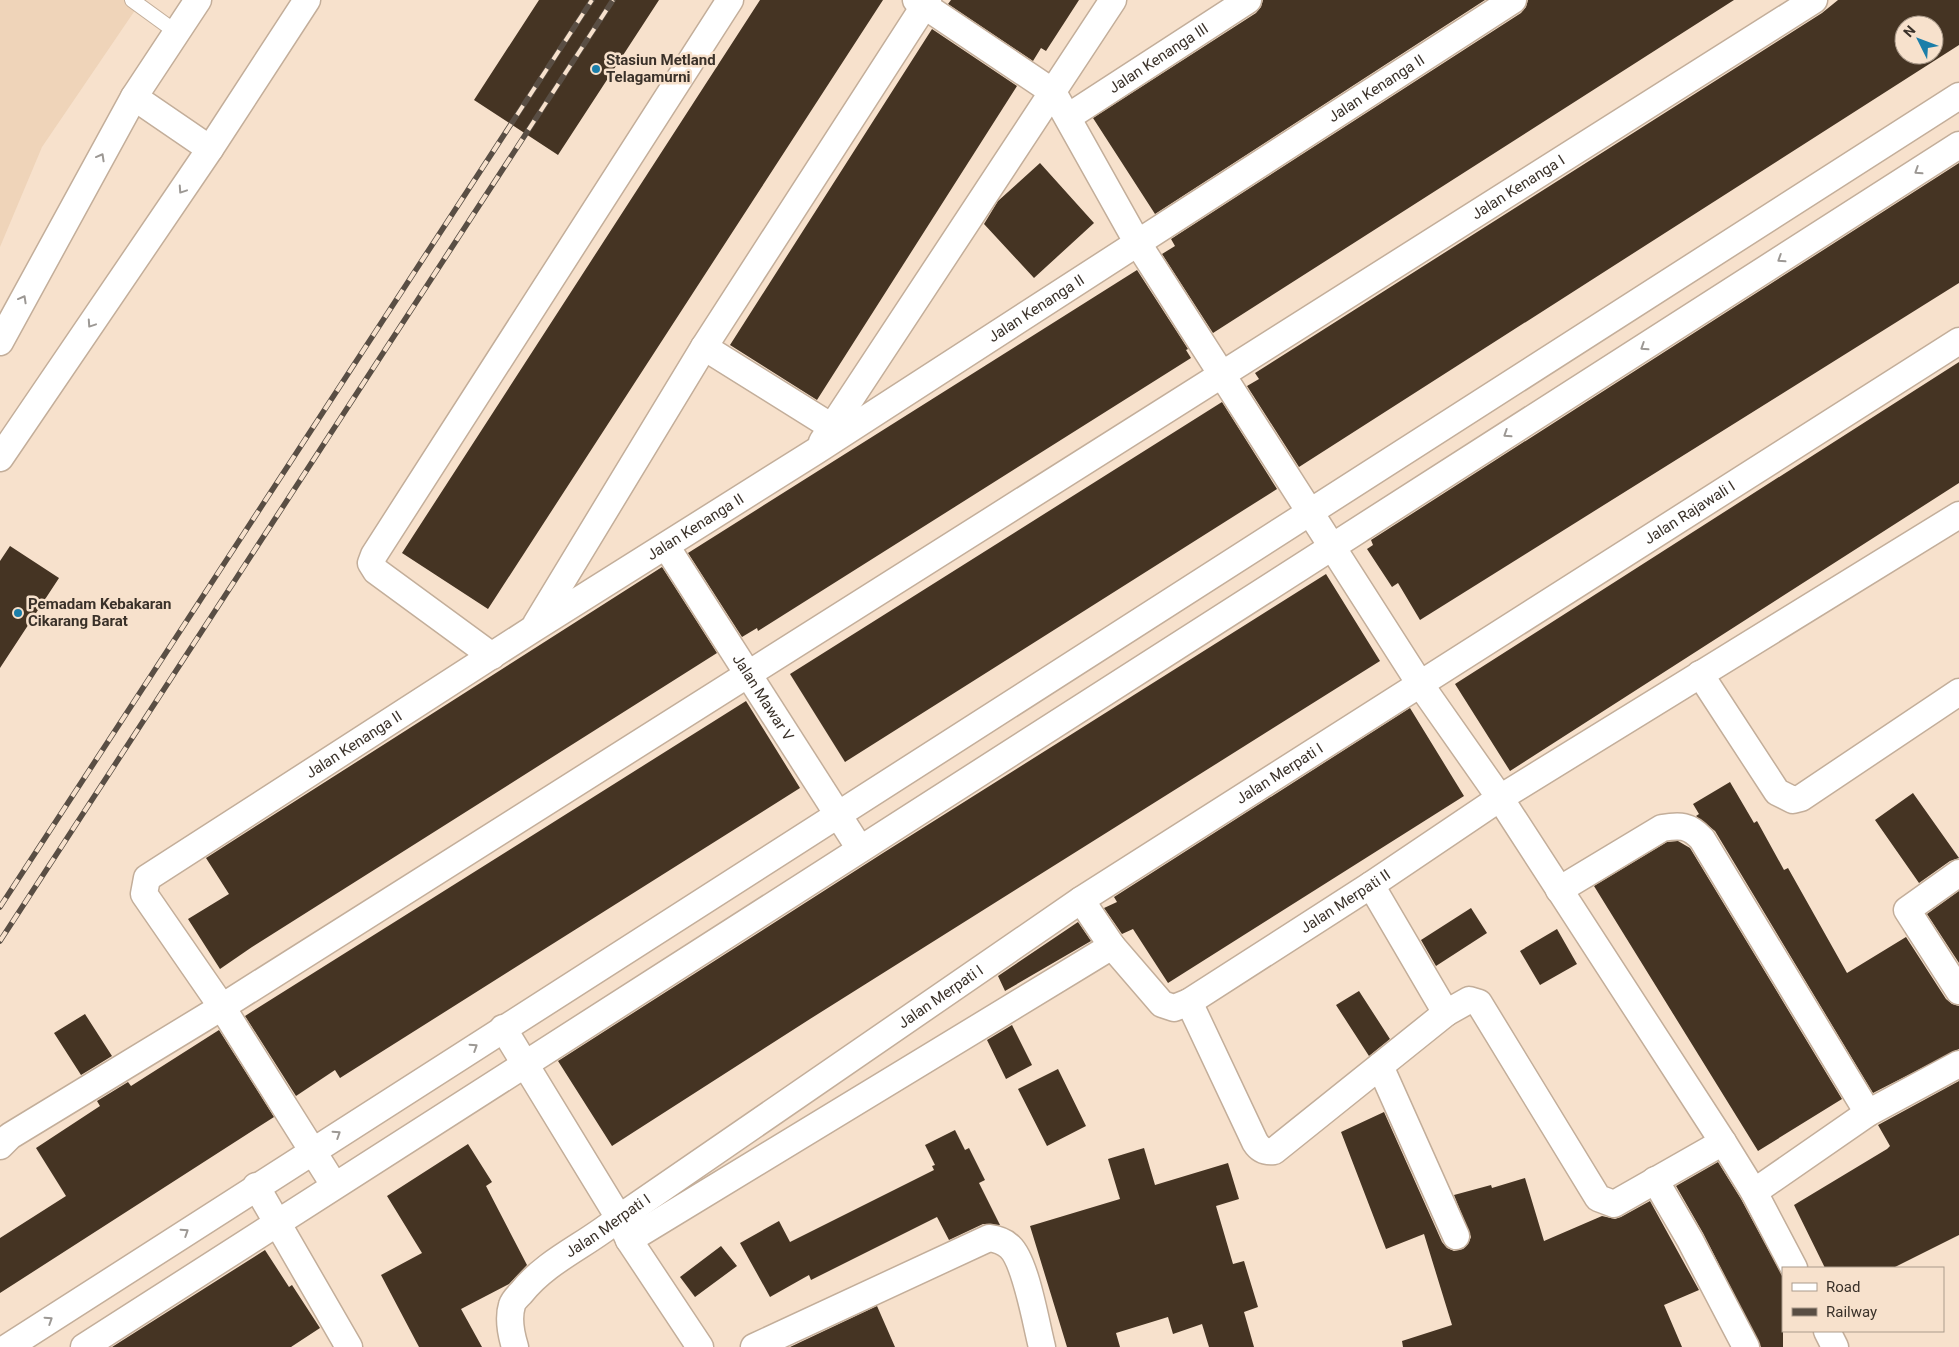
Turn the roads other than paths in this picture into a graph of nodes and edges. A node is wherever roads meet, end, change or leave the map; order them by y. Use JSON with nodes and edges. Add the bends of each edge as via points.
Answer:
{"nodes":[{"id":1,"x":132,"y":0,"type":"edge"},
{"id":2,"x":198,"y":0,"type":"edge"},
{"id":3,"x":307,"y":0,"type":"edge"},
{"id":4,"x":730,"y":0,"type":"edge"},
{"id":5,"x":1113,"y":0,"type":"edge"},
{"id":6,"x":1248,"y":0,"type":"edge"},
{"id":7,"x":1513,"y":0,"type":"edge"},
{"id":8,"x":1814,"y":0,"type":"edge"},
{"id":9,"x":923,"y":2,"type":"edge"},
{"id":10,"x":176,"y":32,"type":"junction"},
{"id":11,"x":1053,"y":92,"type":"junction"},
{"id":12,"x":1959,"y":96,"type":"edge"},
{"id":13,"x":134,"y":97,"type":"junction"},
{"id":14,"x":1068,"y":117,"type":"junction"},
{"id":15,"x":1959,"y":145,"type":"edge"},
{"id":16,"x":210,"y":149,"type":"junction"},
{"id":17,"x":1137,"y":242,"type":"junction"},
{"id":18,"x":1959,"y":341,"type":"edge"},
{"id":19,"x":0,"y":342,"type":"edge"},
{"id":20,"x":704,"y":346,"type":"junction"},
{"id":21,"x":1222,"y":375,"type":"junction"},
{"id":22,"x":832,"y":427,"type":"junction"},
{"id":23,"x":816,"y":451,"type":"junction"},
{"id":24,"x":0,"y":458,"type":"edge"},
{"id":25,"x":1310,"y":512,"type":"junction"},
{"id":26,"x":1959,"y":514,"type":"edge"},
{"id":27,"x":666,"y":546,"type":"junction"},
{"id":28,"x":1332,"y":547,"type":"junction"},
{"id":29,"x":533,"y":628,"type":"junction"},
{"id":30,"x":492,"y":656,"type":"junction"},
{"id":31,"x":748,"y":674,"type":"junction"},
{"id":32,"x":1700,"y":674,"type":"junction"},
{"id":33,"x":1420,"y":684,"type":"junction"},
{"id":34,"x":1959,"y":692,"type":"edge"},
{"id":35,"x":1500,"y":798,"type":"junction"},
{"id":36,"x":838,"y":814,"type":"junction"},
{"id":37,"x":860,"y":849,"type":"junction"},
{"id":38,"x":1959,"y":873,"type":"edge"},
{"id":39,"x":1371,"y":885,"type":"junction"},
{"id":40,"x":1559,"y":890,"type":"junction"},
{"id":41,"x":1081,"y":900,"type":"junction"},
{"id":42,"x":1112,"y":946,"type":"junction"},
{"id":43,"x":1959,"y":991,"type":"edge"},
{"id":44,"x":1188,"y":1002,"type":"junction"},
{"id":45,"x":222,"y":1007,"type":"junction"},
{"id":46,"x":1446,"y":1013,"type":"junction"},
{"id":47,"x":503,"y":1028,"type":"junction"},
{"id":48,"x":525,"y":1063,"type":"junction"},
{"id":49,"x":1959,"y":1064,"type":"edge"},
{"id":50,"x":1380,"y":1066,"type":"junction"},
{"id":51,"x":1868,"y":1113,"type":"junction"},
{"id":52,"x":1724,"y":1142,"type":"junction"},
{"id":53,"x":0,"y":1146,"type":"edge"},
{"id":54,"x":313,"y":1150,"type":"junction"},
{"id":55,"x":1655,"y":1180,"type":"junction"},
{"id":56,"x":334,"y":1185,"type":"junction"},
{"id":57,"x":256,"y":1186,"type":"junction"},
{"id":58,"x":1754,"y":1192,"type":"junction"},
{"id":59,"x":278,"y":1221,"type":"junction"},
{"id":60,"x":624,"y":1229,"type":"junction"},
{"id":61,"x":1456,"y":1236,"type":"dead end"},
{"id":62,"x":1793,"y":1267,"type":"edge"},
{"id":63,"x":1828,"y":1332,"type":"edge"},
{"id":64,"x":8,"y":1347,"type":"edge"},
{"id":65,"x":84,"y":1347,"type":"edge"},
{"id":66,"x":349,"y":1347,"type":"edge"},
{"id":67,"x":515,"y":1347,"type":"edge"},
{"id":68,"x":700,"y":1347,"type":"edge"},
{"id":69,"x":754,"y":1347,"type":"edge"},
{"id":70,"x":1042,"y":1347,"type":"edge"},
{"id":71,"x":1746,"y":1347,"type":"edge"},
{"id":72,"x":1836,"y":1347,"type":"edge"}],
"edges":[{"from":1,"to":10,"type":"lane"},
{"from":2,"to":10,"type":"street"},
{"from":3,"to":16,"type":"street"},
{"from":4,"to":30,"type":"street","via":[[371,563],[376,571]]},
{"from":5,"to":11,"type":"street"},
{"from":6,"to":14,"type":"street","name":"Jalan Kenanga III"},
{"from":7,"to":17,"type":"street","name":"Jalan Kenanga II"},
{"from":8,"to":21,"type":"street","name":"Jalan Kenanga I"},
{"from":9,"to":11,"type":"street"},
{"from":9,"to":20,"type":"street"},
{"from":10,"to":13,"type":"street"},
{"from":11,"to":14,"type":"street"},
{"from":11,"to":22,"type":"street"},
{"from":12,"to":25,"type":"street"},
{"from":13,"to":16,"type":"street"},
{"from":19,"to":13,"type":"street","one_way":true},
{"from":14,"to":17,"type":"street"},
{"from":15,"to":28,"type":"street","one_way":true},
{"from":16,"to":24,"type":"street","one_way":true},
{"from":17,"to":21,"type":"street"},
{"from":17,"to":23,"type":"street","name":"Jalan Kenanga II"},
{"from":18,"to":33,"type":"street","name":"Jalan Rajawali I"},
{"from":20,"to":22,"type":"street"},
{"from":20,"to":29,"type":"street"},
{"from":21,"to":25,"type":"street"},
{"from":21,"to":31,"type":"street","name":"Jalan Kenanga I"},
{"from":22,"to":23,"type":"street"},
{"from":23,"to":27,"type":"street","name":"Jalan Kenanga II"},
{"from":25,"to":28,"type":"street"},
{"from":25,"to":36,"type":"street"},
{"from":26,"to":32,"type":"street","name":"Jalan Merpati II"},
{"from":27,"to":29,"type":"street","name":"Jalan Kenanga II"},
{"from":27,"to":31,"type":"street","name":"Jalan Mawar V"},
{"from":28,"to":33,"type":"street"},
{"from":28,"to":37,"type":"street"},
{"from":29,"to":30,"type":"street","name":"Jalan Kenanga II"},
{"from":30,"to":45,"type":"street","name":"Jalan Kenanga II","via":[[147,878],[144,894]]},
{"from":31,"to":36,"type":"street","name":"Jalan Mawar V"},
{"from":31,"to":45,"type":"street","name":"Jalan Kenanga I"},
{"from":32,"to":34,"type":"street","via":[[1777,792],[1793,800],[1801,798]]},
{"from":32,"to":35,"type":"street","name":"Jalan Merpati II"},
{"from":33,"to":35,"type":"street"},
{"from":33,"to":41,"type":"street","name":"Jalan Merpati I"},
{"from":35,"to":39,"type":"street","name":"Jalan Merpati II"},
{"from":35,"to":40,"type":"street"},
{"from":36,"to":37,"type":"street","name":"Jalan Mawar V"},
{"from":36,"to":47,"type":"street"},
{"from":37,"to":48,"type":"street"},
{"from":38,"to":43,"type":"street","via":[[1907,910]]},
{"from":39,"to":44,"type":"street","name":"Jalan Merpati II"},
{"from":39,"to":46,"type":"street"},
{"from":40,"to":51,"type":"street","via":[[1662,828],[1676,825],[1694,829]]},
{"from":40,"to":52,"type":"street"},
{"from":41,"to":42,"type":"street"},
{"from":41,"to":60,"type":"street","name":"Jalan Merpati I"},
{"from":42,"to":44,"type":"street","via":[[1162,1004],[1174,1008]]},
{"from":42,"to":60,"type":"street"},
{"from":44,"to":50,"type":"street","via":[[1255,1142],[1268,1152],[1274,1151]]},
{"from":45,"to":53,"type":"street","name":"Jalan Kenanga I","via":[[10,1136]]},
{"from":45,"to":54,"type":"street","name":"Jalan Kenanga II"},
{"from":46,"to":50,"type":"street"},
{"from":46,"to":55,"type":"street","via":[[1469,1000],[1479,1003],[1598,1198],[1614,1204]]},
{"from":47,"to":48,"type":"street"},
{"from":54,"to":47,"type":"street","one_way":true},
{"from":48,"to":56,"type":"street"},
{"from":48,"to":60,"type":"street"},
{"from":49,"to":51,"type":"street"},
{"from":50,"to":61,"type":"street"},
{"from":51,"to":58,"type":"street"},
{"from":52,"to":55,"type":"street"},
{"from":52,"to":58,"type":"street"},
{"from":54,"to":56,"type":"street","name":"Jalan Kenanga II"},
{"from":54,"to":57,"type":"street"},
{"from":55,"to":71,"type":"street"},
{"from":56,"to":59,"type":"street"},
{"from":57,"to":59,"type":"street"},
{"from":64,"to":57,"type":"street","one_way":true},
{"from":58,"to":62,"type":"street"},
{"from":59,"to":65,"type":"street"},
{"from":59,"to":66,"type":"street"},
{"from":60,"to":67,"type":"street","name":"Jalan Merpati I","via":[[603,1231],[552,1262],[532,1279],[512,1304],[511,1332]]},
{"from":60,"to":68,"type":"street"},
{"from":63,"to":72,"type":"street"},
{"from":69,"to":70,"type":"street","via":[[989,1238],[1001,1240],[1018,1260]]}]}
